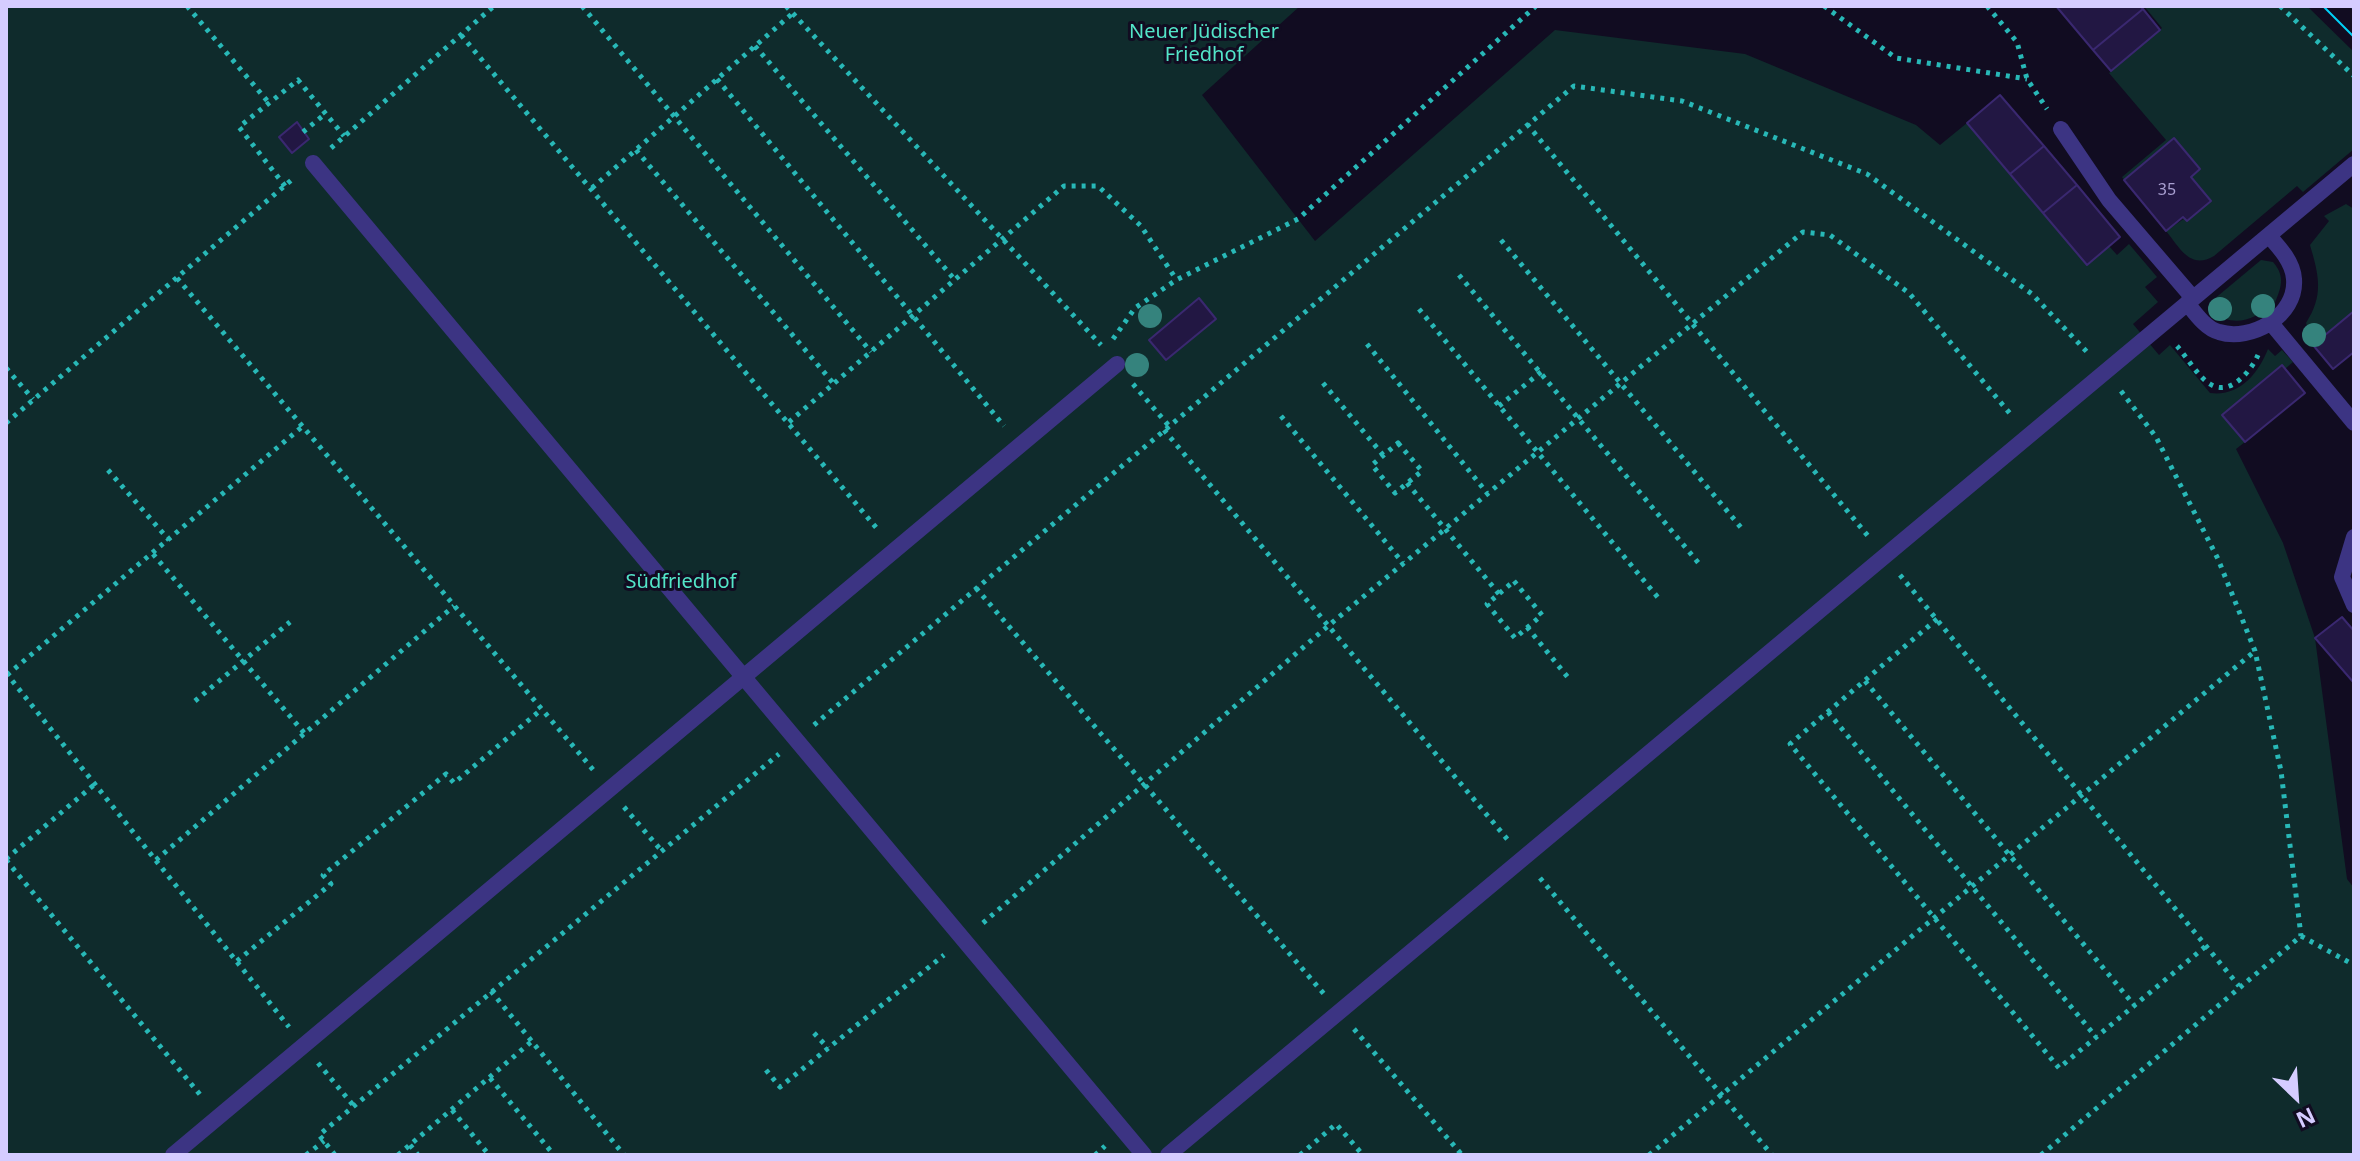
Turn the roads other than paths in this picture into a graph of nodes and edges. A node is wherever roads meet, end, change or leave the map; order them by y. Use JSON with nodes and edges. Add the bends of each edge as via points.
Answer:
{"nodes":[{"id":1,"x":2061,"y":129,"type":"road end"},
{"id":2,"x":313,"y":163,"type":"road end"},
{"id":3,"x":2354,"y":164,"type":"edge"},
{"id":4,"x":2269,"y":236,"type":"junction"},
{"id":5,"x":2190,"y":301,"type":"junction"},
{"id":6,"x":2271,"y":323,"type":"junction"},
{"id":7,"x":1117,"y":364,"type":"road end"},
{"id":8,"x":2354,"y":423,"type":"edge"},
{"id":9,"x":2354,"y":537,"type":"edge"},
{"id":10,"x":2354,"y":605,"type":"edge"},
{"id":11,"x":746,"y":675,"type":"junction"},
{"id":12,"x":173,"y":1155,"type":"edge"},
{"id":13,"x":1144,"y":1155,"type":"edge"},
{"id":14,"x":1168,"y":1155,"type":"edge"}],
"edges":[{"from":1,"to":5,"type":"lane","via":[[2109,200]]},
{"from":2,"to":11,"type":"lane"},
{"from":3,"to":4,"type":"lane"},
{"from":4,"to":5,"type":"lane"},
{"from":4,"to":6,"type":"lane","via":[[2285,254],[2294,279],[2288,304]]},
{"from":5,"to":6,"type":"lane","via":[[2216,332],[2241,336]]},
{"from":5,"to":14,"type":"lane"},
{"from":6,"to":8,"type":"lane"},
{"from":7,"to":11,"type":"lane"},
{"from":9,"to":10,"type":"lane","via":[[2342,577]]},
{"from":11,"to":12,"type":"lane"},
{"from":11,"to":13,"type":"lane"}]}
